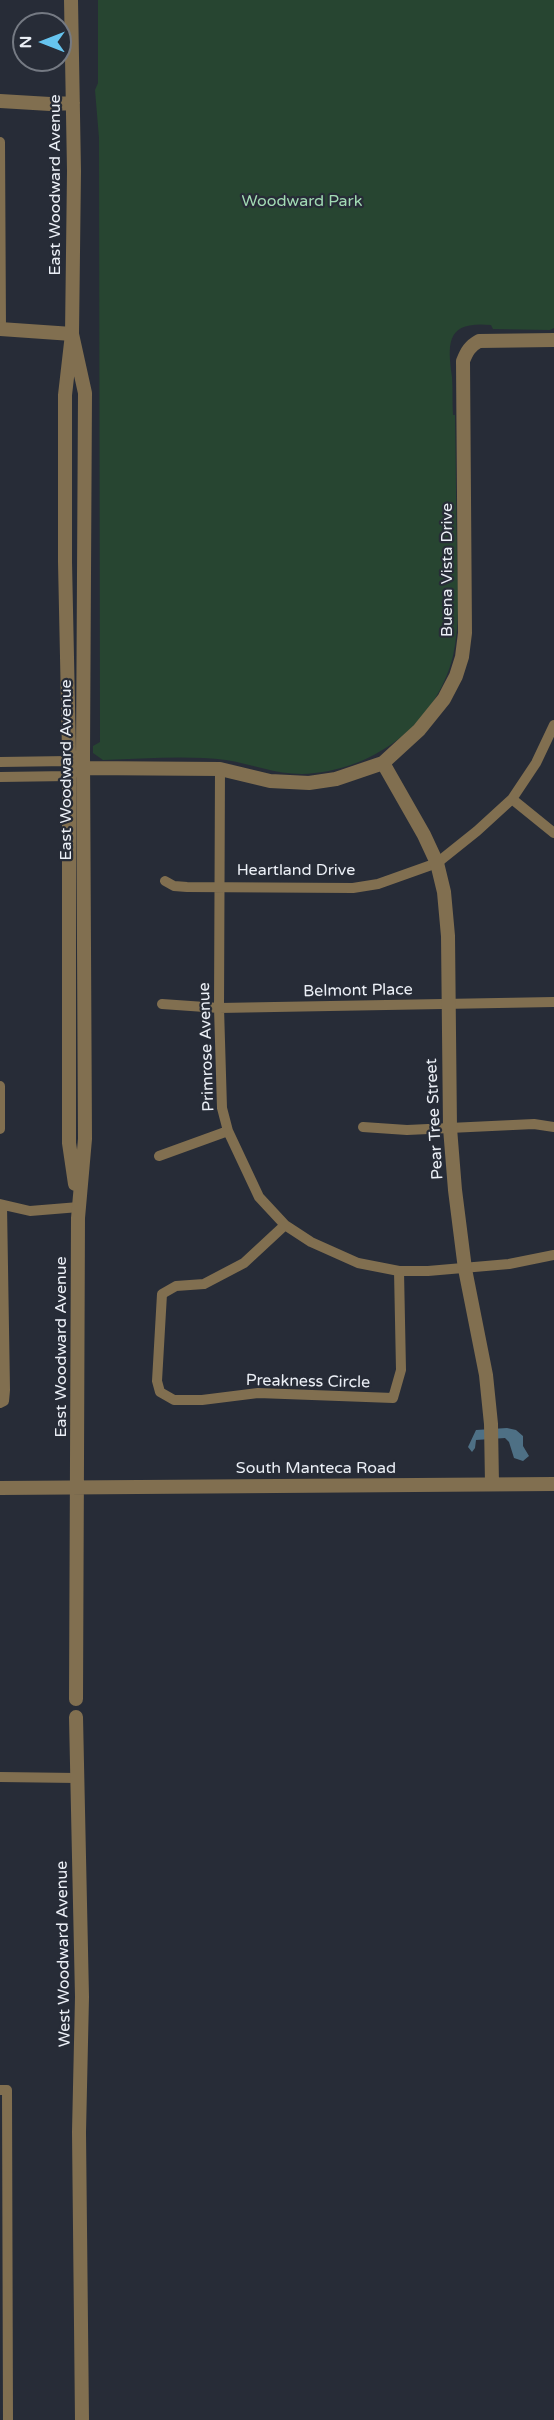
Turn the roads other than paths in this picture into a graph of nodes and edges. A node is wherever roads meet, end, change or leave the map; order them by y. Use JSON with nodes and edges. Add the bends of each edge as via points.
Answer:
{"nodes":[{"id":1,"x":71,"y":0,"type":"edge"},
{"id":2,"x":0,"y":101,"type":"edge"},
{"id":3,"x":73,"y":103,"type":"junction"},
{"id":4,"x":0,"y":142,"type":"edge"},
{"id":5,"x":1,"y":329,"type":"edge"},
{"id":6,"x":72,"y":334,"type":"junction"},
{"id":7,"x":554,"y":340,"type":"edge"},
{"id":8,"x":554,"y":725,"type":"edge"},
{"id":9,"x":69,"y":760,"type":"junction"},
{"id":10,"x":0,"y":762,"type":"edge"},
{"id":11,"x":383,"y":763,"type":"junction"},
{"id":12,"x":83,"y":768,"type":"junction"},
{"id":13,"x":220,"y":769,"type":"junction"},
{"id":14,"x":69,"y":776,"type":"junction"},
{"id":15,"x":0,"y":777,"type":"edge"},
{"id":16,"x":512,"y":799,"type":"junction"},
{"id":17,"x":554,"y":833,"type":"edge"},
{"id":18,"x":437,"y":863,"type":"junction"},
{"id":19,"x":165,"y":881,"type":"dead end"},
{"id":20,"x":220,"y":886,"type":"junction"},
{"id":21,"x":554,"y":1002,"type":"edge"},
{"id":22,"x":162,"y":1004,"type":"dead end"},
{"id":23,"x":448,"y":1005,"type":"junction"},
{"id":24,"x":219,"y":1008,"type":"junction"},
{"id":25,"x":0,"y":1086,"type":"edge"},
{"id":26,"x":363,"y":1127,"type":"dead end"},
{"id":27,"x":554,"y":1127,"type":"edge"},
{"id":28,"x":450,"y":1128,"type":"junction"},
{"id":29,"x":0,"y":1129,"type":"edge"},
{"id":30,"x":228,"y":1131,"type":"junction"},
{"id":31,"x":159,"y":1156,"type":"dead end"},
{"id":32,"x":1,"y":1204,"type":"edge"},
{"id":33,"x":79,"y":1207,"type":"junction"},
{"id":34,"x":285,"y":1225,"type":"junction"},
{"id":35,"x":554,"y":1255,"type":"edge"},
{"id":36,"x":465,"y":1269,"type":"junction"},
{"id":37,"x":399,"y":1271,"type":"junction"},
{"id":38,"x":2,"y":1402,"type":"edge"},
{"id":39,"x":492,"y":1484,"type":"junction"},
{"id":40,"x":554,"y":1484,"type":"edge"},
{"id":41,"x":0,"y":1488,"type":"edge"},
{"id":42,"x":78,"y":1488,"type":"junction"},
{"id":43,"x":76,"y":1699,"type":"joint"},
{"id":44,"x":76,"y":1717,"type":"joint"},
{"id":45,"x":0,"y":1777,"type":"edge"},
{"id":46,"x":77,"y":1778,"type":"junction"},
{"id":47,"x":4,"y":2090,"type":"edge"},
{"id":48,"x":4,"y":2284,"type":"edge"},
{"id":49,"x":8,"y":2420,"type":"edge"},
{"id":50,"x":82,"y":2420,"type":"edge"}],
"edges":[{"from":1,"to":3,"type":"street","name":"East Woodward Avenue"},
{"from":2,"to":3,"type":"street"},
{"from":3,"to":6,"type":"street","name":"East Woodward Avenue"},
{"from":4,"to":5,"type":"street"},
{"from":5,"to":6,"type":"street"},
{"from":6,"to":9,"type":"street","name":"East Woodward Avenue","via":[[65,395]]},
{"from":6,"to":12,"type":"street","name":"East Woodward Avenue","via":[[85,393]]},
{"from":7,"to":11,"type":"street","name":"Buena Vista Drive","via":[[479,341],[466,354],[466,595],[462,657],[436,711]]},
{"from":8,"to":16,"type":"street","name":"Heartland Drive","via":[[536,763]]},
{"from":9,"to":10,"type":"street"},
{"from":9,"to":12,"type":"street","name":"Buena Vista Drive"},
{"from":9,"to":14,"type":"street","name":"East Woodward Avenue"},
{"from":11,"to":13,"type":"street","name":"Buena Vista Drive","via":[[344,777],[309,783],[270,781]]},
{"from":11,"to":18,"type":"street","name":"Pear Tree Street"},
{"from":12,"to":13,"type":"street","name":"Buena Vista Drive"},
{"from":12,"to":14,"type":"street"},
{"from":12,"to":33,"type":"street","name":"East Woodward Avenue","via":[[85,1139]]},
{"from":13,"to":20,"type":"street","name":"Primrose Avenue"},
{"from":14,"to":15,"type":"street"},
{"from":14,"to":33,"type":"street","name":"East Woodward Avenue","via":[[69,1143]]},
{"from":16,"to":17,"type":"street"},
{"from":16,"to":18,"type":"street","name":"Heartland Drive"},
{"from":18,"to":20,"type":"street","name":"Heartland Drive","via":[[378,884],[353,888]]},
{"from":18,"to":23,"type":"street","name":"Pear Tree Street","via":[[447,913]]},
{"from":19,"to":20,"type":"street","name":"Heartland Drive","via":[[174,886]]},
{"from":20,"to":24,"type":"street","name":"Primrose Avenue"},
{"from":21,"to":23,"type":"street","name":"Belmont Place"},
{"from":22,"to":24,"type":"street","name":"Belmont Place"},
{"from":23,"to":24,"type":"street","name":"Belmont Place"},
{"from":23,"to":28,"type":"street","name":"Pear Tree Street"},
{"from":24,"to":30,"type":"street","name":"Primrose Avenue","via":[[222,1108]]},
{"from":25,"to":29,"type":"street"},
{"from":26,"to":28,"type":"street","via":[[407,1131]]},
{"from":27,"to":28,"type":"street","via":[[534,1124]]},
{"from":28,"to":36,"type":"street","name":"Pear Tree Street"},
{"from":30,"to":31,"type":"street"},
{"from":30,"to":34,"type":"street","name":"Primrose Avenue","via":[[259,1197]]},
{"from":32,"to":33,"type":"street","via":[[30,1211]]},
{"from":32,"to":38,"type":"street","via":[[5,1390]]},
{"from":33,"to":42,"type":"street","name":"East Woodward Avenue"},
{"from":34,"to":37,"type":"street","name":"Primrose Avenue","via":[[311,1242],[358,1263]]},
{"from":34,"to":37,"type":"street","name":"Preakness Circle","via":[[243,1263],[204,1284],[176,1286],[162,1294],[157,1381],[160,1392],[174,1400],[258,1393],[393,1398],[401,1370]]},
{"from":35,"to":36,"type":"street","name":"Primrose Avenue"},
{"from":36,"to":37,"type":"street","name":"Primrose Avenue"},
{"from":36,"to":39,"type":"street","name":"Pear Tree Street","via":[[486,1375]]},
{"from":39,"to":40,"type":"street","name":"South Manteca Road"},
{"from":39,"to":42,"type":"street","name":"South Manteca Road"},
{"from":41,"to":42,"type":"street","name":"South Manteca Road"},
{"from":42,"to":43,"type":"street","name":"West Woodward Avenue"},
{"from":43,"to":44,"type":"street","name":"West Woodward Avenue"},
{"from":44,"to":46,"type":"street","name":"West Woodward Avenue"},
{"from":45,"to":46,"type":"street"},
{"from":46,"to":50,"type":"street","name":"West Woodward Avenue","via":[[82,2026]]},
{"from":47,"to":48,"type":"street"},
{"from":48,"to":49,"type":"street"}]}
